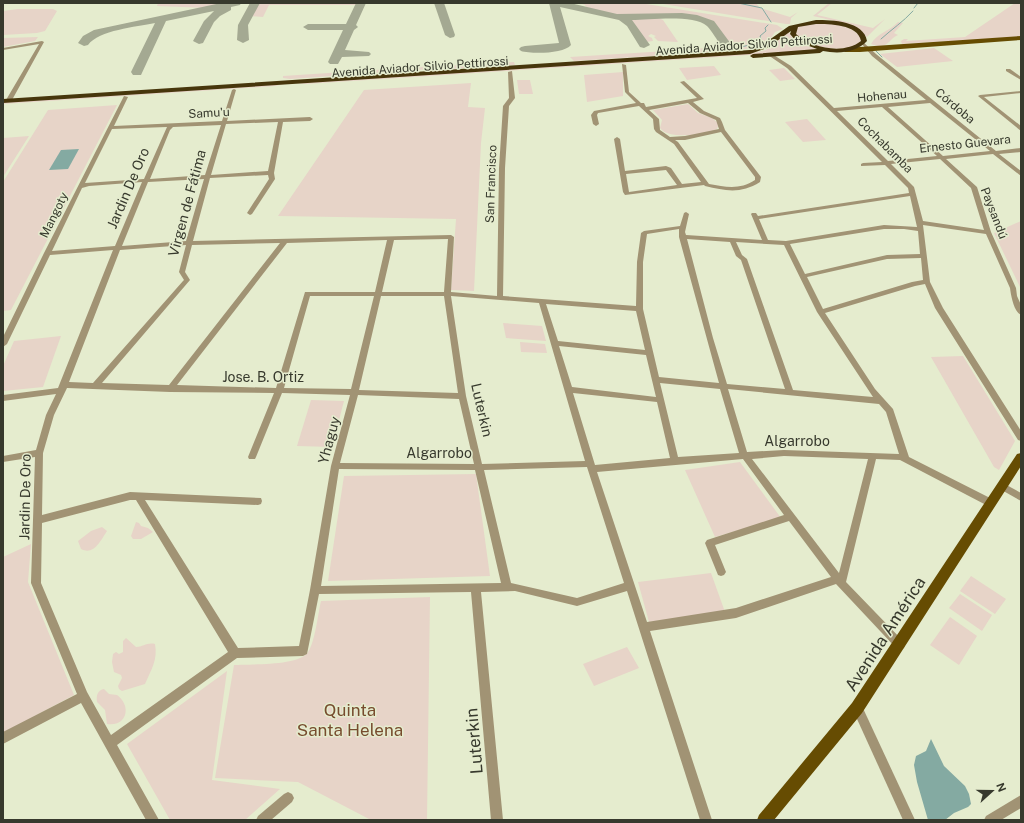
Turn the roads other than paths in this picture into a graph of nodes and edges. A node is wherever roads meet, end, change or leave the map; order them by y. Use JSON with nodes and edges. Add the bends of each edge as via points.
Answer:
{"nodes":[{"id":1,"x":795,"y":27,"type":"junction"},
{"id":2,"x":1021,"y":38,"type":"edge"},
{"id":3,"x":864,"y":42,"type":"junction"},
{"id":4,"x":884,"y":47,"type":"junction"},
{"id":5,"x":3,"y":49,"type":"edge"},
{"id":6,"x":868,"y":49,"type":"junction"},
{"id":7,"x":842,"y":50,"type":"junction"},
{"id":8,"x":856,"y":50,"type":"junction"},
{"id":9,"x":770,"y":55,"type":"junction"},
{"id":10,"x":874,"y":55,"type":"junction"},
{"id":11,"x":624,"y":64,"type":"junction"},
{"id":12,"x":1008,"y":70,"type":"dead end"},
{"id":13,"x":510,"y":72,"type":"junction"},
{"id":14,"x":1021,"y":79,"type":"edge"},
{"id":15,"x":682,"y":82,"type":"dead end"},
{"id":16,"x":290,"y":84,"type":"junction"},
{"id":17,"x":234,"y":90,"type":"junction"},
{"id":18,"x":1021,"y":92,"type":"edge"},
{"id":19,"x":126,"y":97,"type":"junction"},
{"id":20,"x":6,"y":99,"type":"edge"},
{"id":21,"x":932,"y":101,"type":"junction"},
{"id":22,"x":690,"y":102,"type":"junction"},
{"id":23,"x":642,"y":104,"type":"junction"},
{"id":24,"x":3,"y":106,"type":"edge"},
{"id":25,"x":884,"y":106,"type":"junction"},
{"id":26,"x":646,"y":109,"type":"junction"},
{"id":27,"x":834,"y":110,"type":"junction"},
{"id":28,"x":310,"y":119,"type":"dead end"},
{"id":29,"x":1021,"y":119,"type":"edge"},
{"id":30,"x":281,"y":120,"type":"junction"},
{"id":31,"x":1009,"y":120,"type":"junction"},
{"id":32,"x":223,"y":122,"type":"junction"},
{"id":33,"x":596,"y":124,"type":"dead end"},
{"id":34,"x":171,"y":126,"type":"junction"},
{"id":35,"x":110,"y":128,"type":"junction"},
{"id":36,"x":1021,"y":129,"type":"edge"},
{"id":37,"x":722,"y":130,"type":"junction"},
{"id":38,"x":671,"y":138,"type":"junction"},
{"id":39,"x":617,"y":139,"type":"dead end"},
{"id":40,"x":1021,"y":150,"type":"edge"},
{"id":41,"x":994,"y":152,"type":"junction"},
{"id":42,"x":942,"y":158,"type":"junction"},
{"id":43,"x":888,"y":163,"type":"junction"},
{"id":44,"x":863,"y":165,"type":"dead end"},
{"id":45,"x":271,"y":173,"type":"junction"},
{"id":46,"x":623,"y":173,"type":"junction"},
{"id":47,"x":1021,"y":174,"type":"edge"},
{"id":48,"x":208,"y":177,"type":"junction"},
{"id":49,"x":146,"y":181,"type":"junction"},
{"id":50,"x":704,"y":183,"type":"junction"},
{"id":51,"x":80,"y":187,"type":"junction"},
{"id":52,"x":681,"y":187,"type":"junction"},
{"id":53,"x":913,"y":194,"type":"junction"},
{"id":54,"x":250,"y":213,"type":"dead end"},
{"id":55,"x":686,"y":214,"type":"dead end"},
{"id":56,"x":920,"y":226,"type":"junction"},
{"id":57,"x":683,"y":227,"type":"junction"},
{"id":58,"x":988,"y":232,"type":"junction"},
{"id":59,"x":682,"y":237,"type":"junction"},
{"id":60,"x":391,"y":238,"type":"junction"},
{"id":61,"x":732,"y":239,"type":"junction"},
{"id":62,"x":286,"y":240,"type":"junction"},
{"id":63,"x":766,"y":242,"type":"junction"},
{"id":64,"x":189,"y":243,"type":"junction"},
{"id":65,"x":786,"y":244,"type":"junction"},
{"id":66,"x":117,"y":249,"type":"junction"},
{"id":67,"x":47,"y":253,"type":"junction"},
{"id":68,"x":923,"y":256,"type":"junction"},
{"id":69,"x":804,"y":276,"type":"junction"},
{"id":70,"x":927,"y":282,"type":"junction"},
{"id":71,"x":377,"y":294,"type":"junction"},
{"id":72,"x":447,"y":294,"type":"junction"},
{"id":73,"x":500,"y":298,"type":"junction"},
{"id":74,"x":542,"y":301,"type":"junction"},
{"id":75,"x":639,"y":308,"type":"junction"},
{"id":76,"x":821,"y":312,"type":"junction"},
{"id":77,"x":1021,"y":313,"type":"edge"},
{"id":78,"x":554,"y":343,"type":"junction"},
{"id":79,"x":3,"y":344,"type":"edge"},
{"id":80,"x":649,"y":353,"type":"junction"},
{"id":81,"x":657,"y":380,"type":"junction"},
{"id":82,"x":95,"y":386,"type":"junction"},
{"id":83,"x":724,"y":386,"type":"junction"},
{"id":84,"x":62,"y":388,"type":"junction"},
{"id":85,"x":170,"y":389,"type":"junction"},
{"id":86,"x":279,"y":390,"type":"junction"},
{"id":87,"x":569,"y":390,"type":"junction"},
{"id":88,"x":355,"y":391,"type":"junction"},
{"id":89,"x":790,"y":392,"type":"junction"},
{"id":90,"x":462,"y":396,"type":"junction"},
{"id":91,"x":3,"y":398,"type":"edge"},
{"id":92,"x":661,"y":400,"type":"junction"},
{"id":93,"x":881,"y":401,"type":"junction"},
{"id":94,"x":1021,"y":438,"type":"edge"},
{"id":95,"x":38,"y":454,"type":"junction"},
{"id":96,"x":744,"y":455,"type":"junction"},
{"id":97,"x":873,"y":456,"type":"junction"},
{"id":98,"x":252,"y":457,"type":"dead end"},
{"id":99,"x":1021,"y":457,"type":"edge"},
{"id":100,"x":3,"y":459,"type":"edge"},
{"id":101,"x":905,"y":459,"type":"junction"},
{"id":102,"x":675,"y":461,"type":"junction"},
{"id":103,"x":335,"y":466,"type":"junction"},
{"id":104,"x":592,"y":466,"type":"junction"},
{"id":105,"x":480,"y":467,"type":"junction"},
{"id":106,"x":1002,"y":486,"type":"junction"},
{"id":107,"x":138,"y":496,"type":"junction"},
{"id":108,"x":1021,"y":497,"type":"edge"},
{"id":109,"x":258,"y":501,"type":"dead end"},
{"id":110,"x":991,"y":502,"type":"junction"},
{"id":111,"x":790,"y":517,"type":"junction"},
{"id":112,"x":38,"y":520,"type":"junction"},
{"id":113,"x":721,"y":572,"type":"dead end"},
{"id":114,"x":840,"y":581,"type":"junction"},
{"id":115,"x":630,"y":586,"type":"junction"},
{"id":116,"x":507,"y":587,"type":"junction"},
{"id":117,"x":476,"y":588,"type":"junction"},
{"id":118,"x":315,"y":590,"type":"junction"},
{"id":119,"x":643,"y":627,"type":"junction"},
{"id":120,"x":900,"y":645,"type":"junction"},
{"id":121,"x":235,"y":653,"type":"junction"},
{"id":122,"x":83,"y":696,"type":"junction"},
{"id":123,"x":857,"y":708,"type":"junction"},
{"id":124,"x":3,"y":738,"type":"edge"},
{"id":125,"x":109,"y":744,"type":"junction"},
{"id":126,"x":288,"y":798,"type":"dead end"},
{"id":127,"x":1021,"y":801,"type":"edge"},
{"id":128,"x":153,"y":820,"type":"edge"},
{"id":129,"x":262,"y":820,"type":"edge"},
{"id":130,"x":497,"y":820,"type":"edge"},
{"id":131,"x":706,"y":820,"type":"edge"},
{"id":132,"x":764,"y":820,"type":"edge"},
{"id":133,"x":909,"y":820,"type":"edge"},
{"id":134,"x":990,"y":820,"type":"edge"}],
"edges":[{"from":1,"to":3,"type":"highway","name":"Avenida Aviador Silvio Pettirossi","via":[[814,22],[838,23],[858,31]]},
{"from":1,"to":7,"type":"highway","via":[[793,34],[800,41],[815,47]]},
{"from":1,"to":16,"type":"highway","name":"Avenida Aviador Silvio Pettirossi","via":[[765,47],[750,52]]},
{"from":2,"to":4,"type":"main road","name":"Avenida Aviador Silvio Pettirossi"},
{"from":3,"to":4,"type":"main road","name":"Avenida Aviador Silvio Pettirossi","via":[[871,46]]},
{"from":3,"to":6,"type":"street","name":"Córdoba"},
{"from":3,"to":7,"type":"highway","via":[[858,47]]},
{"from":4,"to":6,"type":"main road","name":"Avenida Aviador Silvio Pettirossi"},
{"from":5,"to":20,"type":"street","via":[[42,42]]},
{"from":6,"to":8,"type":"main road","name":"Avenida Aviador Silvio Pettirossi"},
{"from":6,"to":10,"type":"street","name":"Córdoba"},
{"from":7,"to":8,"type":"main road","name":"Avenida Aviador Silvio Pettirossi"},
{"from":7,"to":9,"type":"highway","name":"Avenida Aviador Silvio Pettirossi"},
{"from":8,"to":10,"type":"street","name":"Córdoba"},
{"from":9,"to":11,"type":"highway","name":"Avenida Aviador Silvio Pettirossi"},
{"from":9,"to":27,"type":"street","name":"Cochabamba","via":[[789,67]]},
{"from":10,"to":21,"type":"street","name":"Córdoba"},
{"from":11,"to":13,"type":"highway","name":"Avenida Aviador Silvio Pettirossi"},
{"from":11,"to":23,"type":"street","via":[[627,90]]},
{"from":12,"to":14,"type":"street"},
{"from":13,"to":16,"type":"highway","name":"Avenida Aviador Silvio Pettirossi"},
{"from":13,"to":73,"type":"street","name":"San Francisco","via":[[512,98],[506,106],[502,168]]},
{"from":15,"to":22,"type":"street","via":[[701,99]]},
{"from":16,"to":17,"type":"highway","name":"Avenida Aviador Silvio Pettirossi"},
{"from":16,"to":20,"type":"highway","name":"Avenida Aviador Silvio Pettirossi"},
{"from":17,"to":19,"type":"highway","name":"Avenida Aviador Silvio Pettirossi"},
{"from":17,"to":32,"type":"street","name":"Virgen de Fátima","via":[[226,120]]},
{"from":18,"to":31,"type":"street","via":[[980,96]]},
{"from":19,"to":24,"type":"highway","name":"Avenida Aviador Silvio Pettirossi"},
{"from":19,"to":35,"type":"street","name":"Mangoty"},
{"from":21,"to":25,"type":"street","name":"Hohenau"},
{"from":21,"to":41,"type":"street","name":"Córdoba"},
{"from":22,"to":26,"type":"street"},
{"from":22,"to":37,"type":"street","via":[[702,112],[717,119],[722,125]]},
{"from":23,"to":26,"type":"street"},
{"from":23,"to":33,"type":"street","via":[[596,112]]},
{"from":25,"to":27,"type":"street","name":"Hohenau"},
{"from":25,"to":42,"type":"street","name":"Paysandú"},
{"from":26,"to":38,"type":"street","via":[[657,121],[656,129]]},
{"from":27,"to":43,"type":"street","name":"Cochabamba"},
{"from":28,"to":30,"type":"street","name":"Samu'u"},
{"from":29,"to":31,"type":"street"},
{"from":30,"to":32,"type":"street","name":"Samu'u"},
{"from":30,"to":45,"type":"street"},
{"from":31,"to":36,"type":"street"},
{"from":32,"to":34,"type":"street","name":"Samu'u"},
{"from":32,"to":48,"type":"street","name":"Virgen de Fátima"},
{"from":34,"to":35,"type":"street","name":"Samu'u"},
{"from":34,"to":49,"type":"street","name":"Jardin De Oro"},
{"from":35,"to":51,"type":"street","name":"Mangoty"},
{"from":37,"to":38,"type":"street","via":[[685,138]]},
{"from":37,"to":50,"type":"street","via":[[759,179],[748,187],[727,189]]},
{"from":38,"to":50,"type":"street"},
{"from":39,"to":46,"type":"street"},
{"from":40,"to":41,"type":"street","name":"Ernesto Guevara"},
{"from":41,"to":42,"type":"street","name":"Ernesto Guevara"},
{"from":41,"to":47,"type":"street","name":"Córdoba"},
{"from":42,"to":43,"type":"street","name":"Ernesto Guevara"},
{"from":42,"to":58,"type":"street","name":"Paysandú","via":[[974,187]]},
{"from":43,"to":44,"type":"street","name":"Ernesto Guevara"},
{"from":43,"to":53,"type":"street","name":"Cochabamba","via":[[910,185]]},
{"from":45,"to":48,"type":"street"},
{"from":45,"to":54,"type":"street","via":[[272,179]]},
{"from":46,"to":52,"type":"street","via":[[666,168]]},
{"from":46,"to":52,"type":"street","via":[[628,194]]},
{"from":48,"to":49,"type":"street"},
{"from":48,"to":64,"type":"street","name":"Virgen de Fátima"},
{"from":49,"to":51,"type":"street","via":[[88,184]]},
{"from":49,"to":66,"type":"street","name":"Jardin De Oro"},
{"from":50,"to":52,"type":"street"},
{"from":51,"to":67,"type":"street","name":"Mangoty"},
{"from":53,"to":56,"type":"street","name":"Cochabamba"},
{"from":53,"to":63,"type":"street","via":[[755,216]]},
{"from":55,"to":57,"type":"street"},
{"from":56,"to":58,"type":"street"},
{"from":56,"to":65,"type":"street","via":[[884,227]]},
{"from":56,"to":68,"type":"street","name":"Cochabamba"},
{"from":57,"to":59,"type":"street"},
{"from":57,"to":75,"type":"street","via":[[644,233],[640,262]]},
{"from":58,"to":77,"type":"street","name":"Paysandú","via":[[1013,288]]},
{"from":59,"to":61,"type":"street"},
{"from":59,"to":83,"type":"street"},
{"from":60,"to":62,"type":"street"},
{"from":60,"to":71,"type":"street","name":"Yhaguy"},
{"from":60,"to":72,"type":"street","name":"Luterkin","via":[[451,237]]},
{"from":61,"to":63,"type":"street"},
{"from":61,"to":89,"type":"street","via":[[739,256],[744,259]]},
{"from":62,"to":64,"type":"street"},
{"from":62,"to":85,"type":"street"},
{"from":63,"to":65,"type":"street"},
{"from":64,"to":66,"type":"street"},
{"from":64,"to":82,"type":"street","name":"Virgen de Fátima","via":[[182,272],[187,280]]},
{"from":65,"to":69,"type":"street"},
{"from":66,"to":67,"type":"street"},
{"from":66,"to":84,"type":"street","name":"Jardin De Oro"},
{"from":67,"to":79,"type":"street","name":"Mangoty"},
{"from":68,"to":69,"type":"street","via":[[887,257]]},
{"from":68,"to":70,"type":"street","name":"Cochabamba"},
{"from":69,"to":76,"type":"street"},
{"from":70,"to":76,"type":"street"},
{"from":70,"to":94,"type":"street","name":"Cochabamba","via":[[939,308]]},
{"from":71,"to":72,"type":"street"},
{"from":71,"to":86,"type":"street","via":[[307,294]]},
{"from":71,"to":88,"type":"street","name":"Yhaguy"},
{"from":72,"to":73,"type":"street"},
{"from":72,"to":90,"type":"street","name":"Luterkin"},
{"from":73,"to":74,"type":"street"},
{"from":74,"to":75,"type":"street"},
{"from":74,"to":78,"type":"street"},
{"from":75,"to":80,"type":"street"},
{"from":76,"to":93,"type":"street"},
{"from":78,"to":80,"type":"street"},
{"from":78,"to":87,"type":"street"},
{"from":80,"to":81,"type":"street"},
{"from":81,"to":83,"type":"street"},
{"from":81,"to":92,"type":"street"},
{"from":82,"to":84,"type":"street","name":"Jose. B. Ortiz"},
{"from":82,"to":85,"type":"street","name":"Jose. B. Ortiz"},
{"from":83,"to":89,"type":"street"},
{"from":83,"to":96,"type":"street"},
{"from":84,"to":91,"type":"street","name":"Jose. B. Ortiz"},
{"from":84,"to":95,"type":"street","name":"Jardin De Oro","via":[[50,415]]},
{"from":85,"to":86,"type":"street","name":"Jose. B. Ortiz"},
{"from":86,"to":88,"type":"street","name":"Jose. B. Ortiz"},
{"from":86,"to":98,"type":"street"},
{"from":87,"to":92,"type":"street"},
{"from":87,"to":104,"type":"street"},
{"from":88,"to":90,"type":"street","name":"Jose. B. Ortiz"},
{"from":88,"to":103,"type":"street","name":"Yhaguy"},
{"from":89,"to":93,"type":"street"},
{"from":90,"to":105,"type":"street","name":"Luterkin"},
{"from":92,"to":102,"type":"street"},
{"from":93,"to":101,"type":"street","via":[[893,417]]},
{"from":95,"to":100,"type":"street"},
{"from":95,"to":112,"type":"street","name":"Jardin De Oro"},
{"from":96,"to":97,"type":"street","name":"Algarrobo","via":[[812,453]]},
{"from":96,"to":102,"type":"street","name":"Algarrobo"},
{"from":96,"to":111,"type":"street"},
{"from":97,"to":101,"type":"street","name":"Algarrobo"},
{"from":97,"to":114,"type":"street"},
{"from":99,"to":106,"type":"main road","name":"Avenida América"},
{"from":101,"to":110,"type":"street","name":"Algarrobo"},
{"from":102,"to":104,"type":"street","name":"Algarrobo"},
{"from":103,"to":105,"type":"street","name":"Algarrobo"},
{"from":103,"to":118,"type":"street","name":"Yhaguy"},
{"from":104,"to":105,"type":"street","name":"Algarrobo"},
{"from":104,"to":115,"type":"street"},
{"from":105,"to":116,"type":"street","name":"Luterkin"},
{"from":106,"to":108,"type":"street"},
{"from":106,"to":110,"type":"main road","name":"Avenida América"},
{"from":107,"to":109,"type":"street"},
{"from":107,"to":112,"type":"street"},
{"from":107,"to":121,"type":"street"},
{"from":110,"to":120,"type":"main road","name":"Avenida América"},
{"from":111,"to":113,"type":"street","via":[[710,543]]},
{"from":111,"to":114,"type":"street"},
{"from":112,"to":122,"type":"street","name":"Jardin De Oro","via":[[36,583]]},
{"from":114,"to":119,"type":"street","via":[[736,613]]},
{"from":114,"to":120,"type":"street"},
{"from":115,"to":116,"type":"street","via":[[577,602]]},
{"from":115,"to":119,"type":"street"},
{"from":116,"to":117,"type":"street"},
{"from":117,"to":118,"type":"street"},
{"from":117,"to":130,"type":"street","name":"Luterkin"},
{"from":118,"to":121,"type":"street","name":"Yhaguy","via":[[303,651]]},
{"from":119,"to":131,"type":"street"},
{"from":120,"to":123,"type":"main road","name":"Avenida América"},
{"from":121,"to":125,"type":"street"},
{"from":122,"to":124,"type":"street"},
{"from":122,"to":125,"type":"street","name":"Jardin De Oro"},
{"from":123,"to":132,"type":"main road","name":"Avenida América"},
{"from":123,"to":133,"type":"street"},
{"from":125,"to":128,"type":"street","name":"Jardin De Oro"},
{"from":126,"to":129,"type":"street"},
{"from":127,"to":134,"type":"street"}]}
